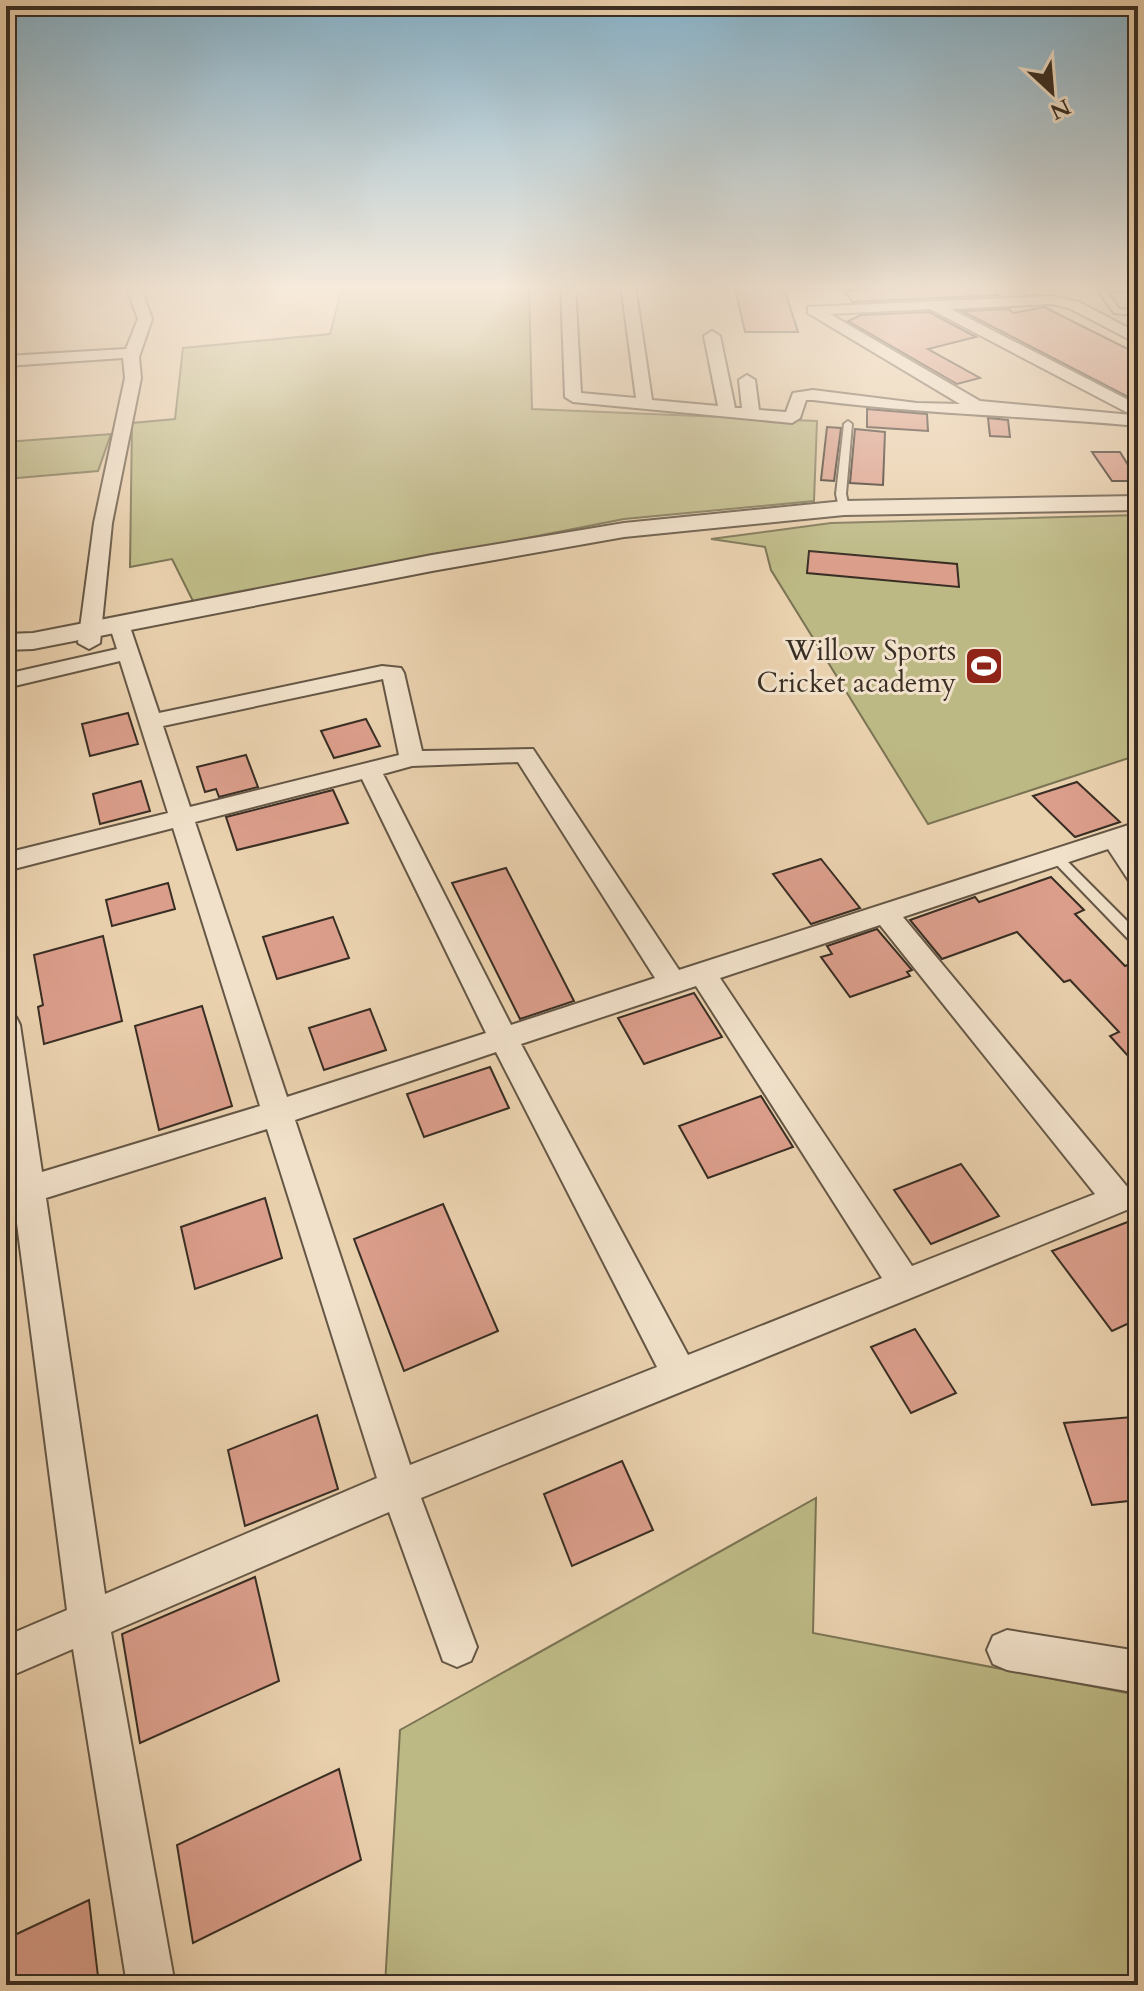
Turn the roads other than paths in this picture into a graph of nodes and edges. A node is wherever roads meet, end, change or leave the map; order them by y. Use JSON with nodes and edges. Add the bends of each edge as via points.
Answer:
{"nodes":[{"id":1,"x":133,"y":378,"type":"edge"},
{"id":2,"x":572,"y":378,"type":"edge"},
{"id":3,"x":641,"y":378,"type":"edge"},
{"id":4,"x":721,"y":378,"type":"edge"},
{"id":5,"x":928,"y":378,"type":"edge"},
{"id":6,"x":1072,"y":378,"type":"edge"},
{"id":7,"x":747,"y":380,"type":"dead end"},
{"id":8,"x":645,"y":406,"type":"junction"},
{"id":9,"x":990,"y":409,"type":"junction"},
{"id":10,"x":1138,"y":412,"type":"edge"},
{"id":11,"x":728,"y":413,"type":"junction"},
{"id":12,"x":751,"y":415,"type":"junction"},
{"id":13,"x":1138,"y":421,"type":"edge"},
{"id":14,"x":848,"y":424,"type":"dead end"},
{"id":15,"x":1138,"y":503,"type":"edge"},
{"id":16,"x":844,"y":508,"type":"junction"},
{"id":17,"x":88,"y":637,"type":"junction"},
{"id":18,"x":123,"y":638,"type":"junction"},
{"id":19,"x":6,"y":642,"type":"edge"},
{"id":20,"x":6,"y":654,"type":"edge"},
{"id":21,"x":6,"y":681,"type":"edge"},
{"id":22,"x":151,"y":722,"type":"junction"},
{"id":23,"x":412,"y":759,"type":"junction"},
{"id":24,"x":369,"y":770,"type":"junction"},
{"id":25,"x":184,"y":817,"type":"junction"},
{"id":26,"x":1126,"y":834,"type":"edge"},
{"id":27,"x":1056,"y":857,"type":"junction"},
{"id":28,"x":6,"y":862,"type":"edge"},
{"id":29,"x":1138,"y":875,"type":"edge"},
{"id":30,"x":885,"y":913,"type":"junction"},
{"id":31,"x":1138,"y":940,"type":"edge"},
{"id":32,"x":688,"y":978,"type":"junction"},
{"id":33,"x":6,"y":1025,"type":"edge"},
{"id":34,"x":504,"y":1039,"type":"junction"},
{"id":35,"x":280,"y":1112,"type":"junction"},
{"id":36,"x":17,"y":1193,"type":"edge"},
{"id":37,"x":1128,"y":1195,"type":"edge"},
{"id":38,"x":905,"y":1285,"type":"junction"},
{"id":39,"x":680,"y":1375,"type":"junction"},
{"id":40,"x":399,"y":1488,"type":"junction"},
{"id":41,"x":89,"y":1622,"type":"junction"},
{"id":42,"x":457,"y":1647,"type":"dead end"},
{"id":43,"x":1007,"y":1650,"type":"dead end"},
{"id":44,"x":6,"y":1657,"type":"edge"},
{"id":45,"x":1138,"y":1672,"type":"edge"},
{"id":46,"x":151,"y":1985,"type":"edge"}],
"edges":[{"from":1,"to":17,"type":"street","via":[[103,523]]},
{"from":2,"to":8,"type":"street","via":[[573,397]]},
{"from":3,"to":8,"type":"street"},
{"from":4,"to":11,"type":"street"},
{"from":5,"to":9,"type":"street"},
{"from":6,"to":10,"type":"street"},
{"from":7,"to":12,"type":"street"},
{"from":8,"to":11,"type":"street"},
{"from":9,"to":12,"type":"street","via":[[931,409],[813,395],[799,396],[792,418]]},
{"from":9,"to":13,"type":"street"},
{"from":11,"to":12,"type":"street"},
{"from":14,"to":16,"type":"lane"},
{"from":15,"to":16,"type":"street"},
{"from":16,"to":18,"type":"street","via":[[771,525],[630,541],[422,577]]},
{"from":17,"to":18,"type":"street"},
{"from":17,"to":19,"type":"street"},
{"from":17,"to":20,"type":"street"},
{"from":18,"to":21,"type":"street"},
{"from":18,"to":22,"type":"street"},
{"from":22,"to":23,"type":"street","via":[[393,673]]},
{"from":22,"to":25,"type":"street"},
{"from":23,"to":24,"type":"street"},
{"from":23,"to":32,"type":"street","via":[[525,754]]},
{"from":24,"to":25,"type":"street"},
{"from":24,"to":34,"type":"street"},
{"from":25,"to":28,"type":"street"},
{"from":25,"to":35,"type":"street"},
{"from":26,"to":27,"type":"street"},
{"from":26,"to":29,"type":"street"},
{"from":27,"to":30,"type":"street"},
{"from":27,"to":31,"type":"lane"},
{"from":30,"to":32,"type":"street"},
{"from":30,"to":37,"type":"street"},
{"from":32,"to":34,"type":"street"},
{"from":32,"to":38,"type":"street"},
{"from":33,"to":36,"type":"street"},
{"from":34,"to":35,"type":"street"},
{"from":34,"to":39,"type":"street"},
{"from":35,"to":36,"type":"street"},
{"from":35,"to":40,"type":"street"},
{"from":36,"to":41,"type":"street"},
{"from":37,"to":38,"type":"street"},
{"from":38,"to":39,"type":"street"},
{"from":39,"to":40,"type":"street"},
{"from":40,"to":41,"type":"street"},
{"from":40,"to":42,"type":"street"},
{"from":41,"to":44,"type":"street"},
{"from":41,"to":46,"type":"street"},
{"from":43,"to":45,"type":"street"}]}
